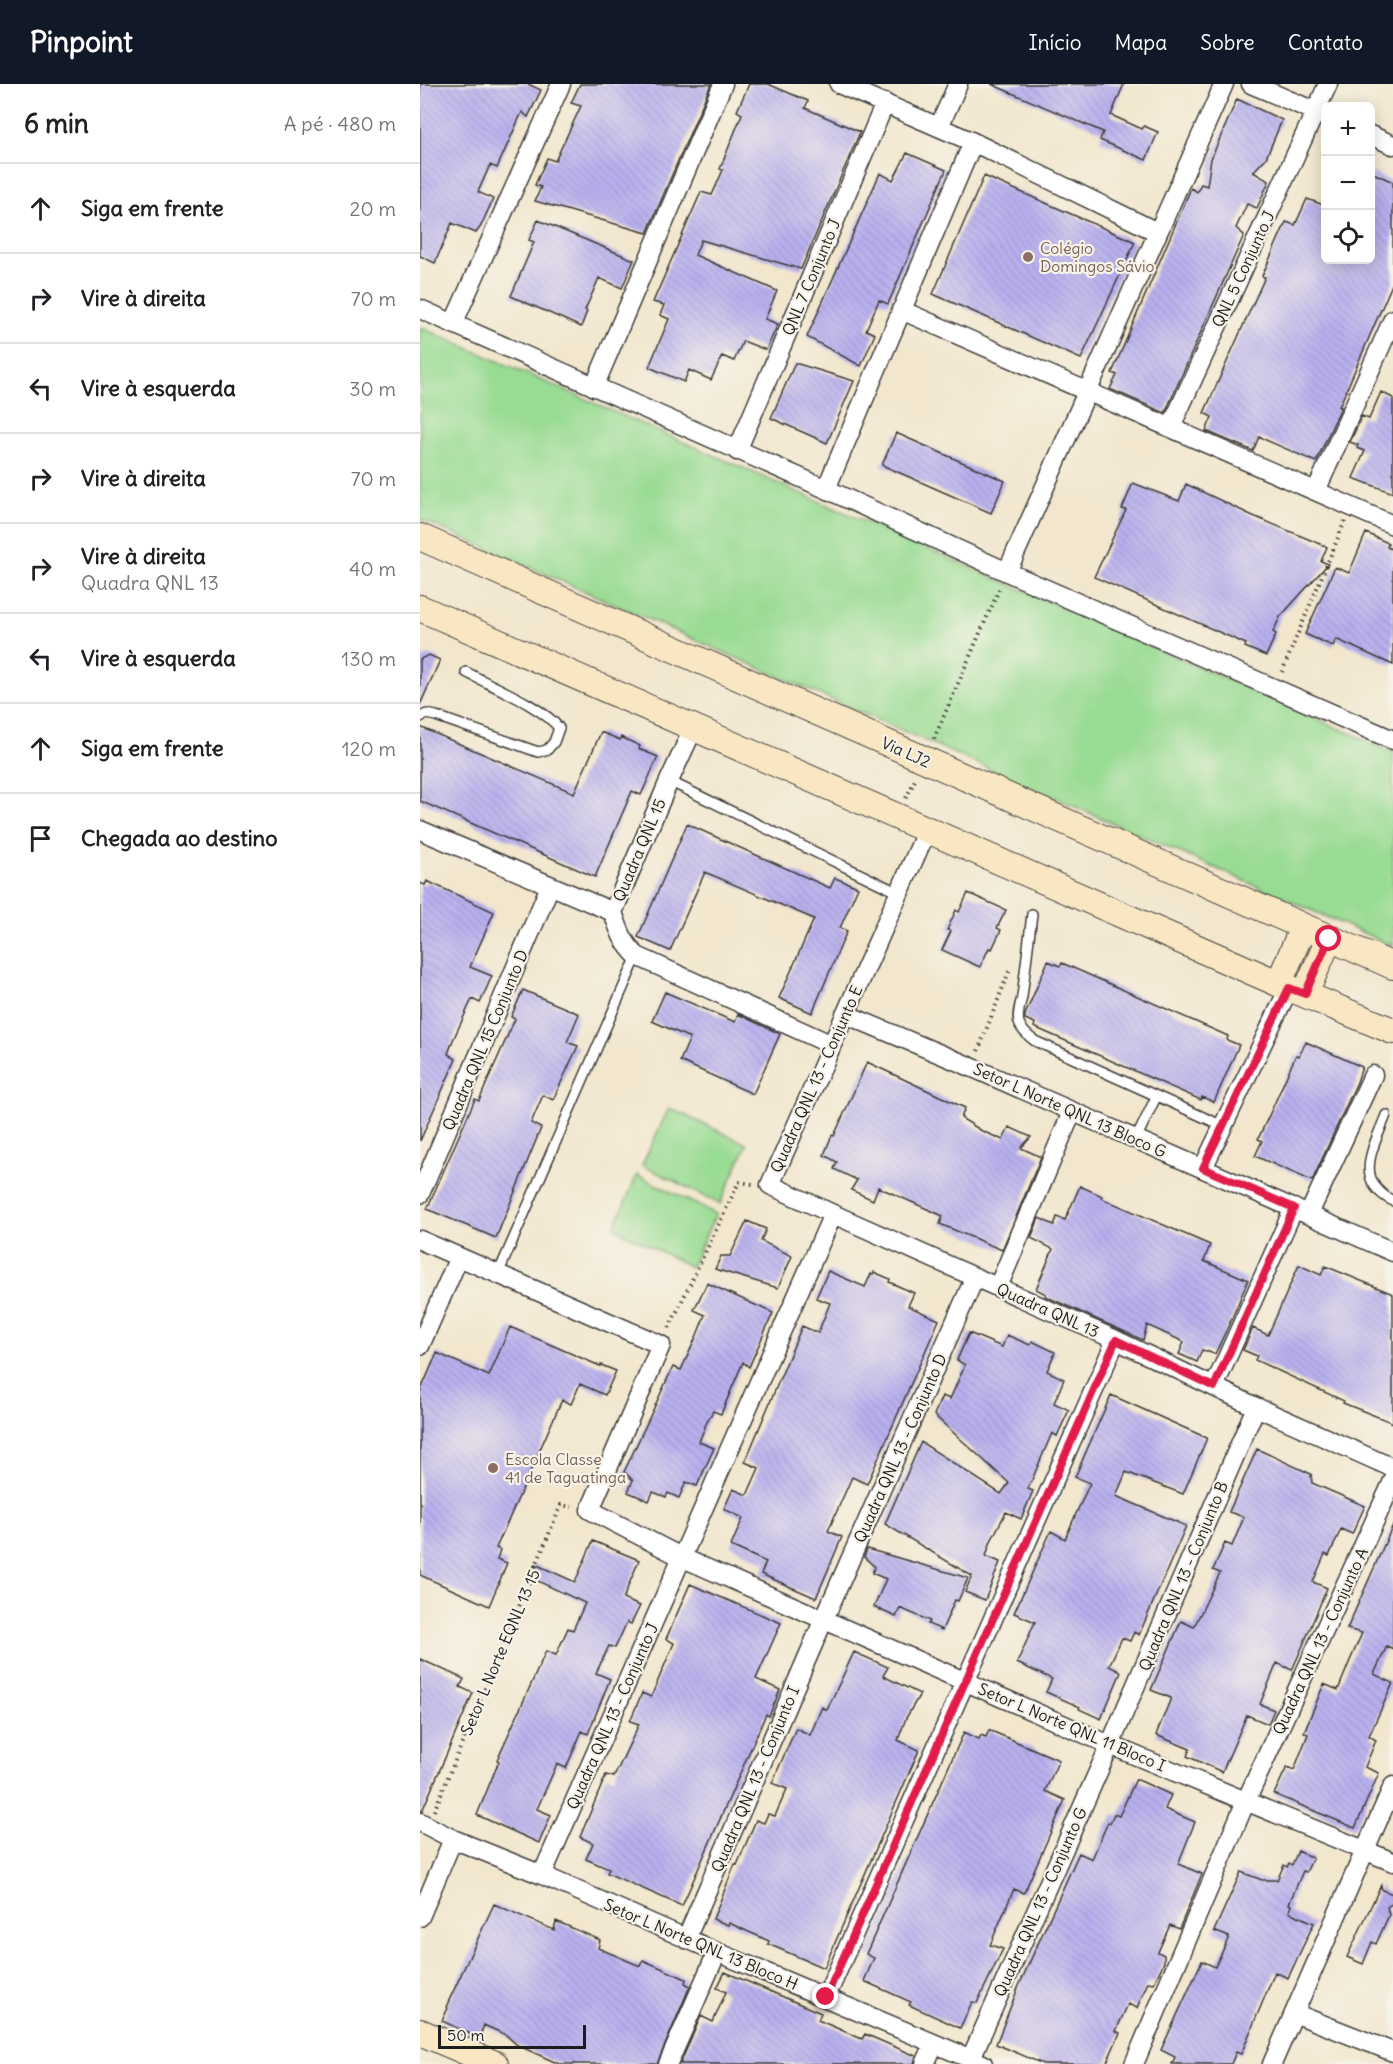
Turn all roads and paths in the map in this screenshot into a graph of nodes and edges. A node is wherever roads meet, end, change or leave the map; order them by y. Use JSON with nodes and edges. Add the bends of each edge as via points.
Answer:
{"nodes":[{"id":1,"x":561,"y":84,"type":"edge"},
{"id":2,"x":723,"y":84,"type":"edge"},
{"id":3,"x":839,"y":84,"type":"edge"},
{"id":4,"x":958,"y":84,"type":"edge"},
{"id":5,"x":1224,"y":84,"type":"edge"},
{"id":6,"x":1251,"y":84,"type":"edge"},
{"id":7,"x":1328,"y":84,"type":"edge"},
{"id":8,"x":1324,"y":102,"type":"edge"},
{"id":9,"x":885,"y":103,"type":"junction"},
{"id":10,"x":1321,"y":113,"type":"edge"},
{"id":11,"x":939,"y":127,"type":"junction"},
{"id":12,"x":1375,"y":137,"type":"edge"},
{"id":13,"x":973,"y":141,"type":"junction"},
{"id":14,"x":1393,"y":145,"type":"edge"},
{"id":15,"x":1157,"y":232,"type":"junction"},
{"id":16,"x":420,"y":309,"type":"edge"},
{"id":17,"x":902,"y":310,"type":"junction"},
{"id":18,"x":1393,"y":319,"type":"edge"},
{"id":19,"x":453,"y":324,"type":"junction"},
{"id":20,"x":594,"y":387,"type":"junction"},
{"id":21,"x":1087,"y":393,"type":"junction"},
{"id":22,"x":1171,"y":427,"type":"junction"},
{"id":23,"x":737,"y":451,"type":"junction"},
{"id":24,"x":826,"y":489,"type":"junction"},
{"id":25,"x":1316,"y":491,"type":"junction"},
{"id":26,"x":1351,"y":507,"type":"junction"},
{"id":27,"x":1393,"y":525,"type":"edge"},
{"id":28,"x":420,"y":537,"type":"edge"},
{"id":29,"x":1004,"y":579,"type":"junction"},
{"id":30,"x":420,"y":608,"type":"edge"},
{"id":31,"x":466,"y":672,"type":"dead end"},
{"id":32,"x":1275,"y":690,"type":"junction"},
{"id":33,"x":420,"y":717,"type":"edge"},
{"id":34,"x":694,"y":728,"type":"junction"},
{"id":35,"x":1393,"y":740,"type":"edge"},
{"id":36,"x":929,"y":749,"type":"dead end"},
{"id":37,"x":919,"y":772,"type":"dead end"},
{"id":38,"x":669,"y":781,"type":"junction"},
{"id":39,"x":904,"y":804,"type":"dead end"},
{"id":40,"x":420,"y":830,"type":"edge"},
{"id":41,"x":927,"y":830,"type":"junction"},
{"id":42,"x":550,"y":886,"type":"junction"},
{"id":43,"x":899,"y":893,"type":"junction"},
{"id":44,"x":613,"y":912,"type":"junction"},
{"id":45,"x":1032,"y":914,"type":"dead end"},
{"id":46,"x":1304,"y":927,"type":"junction"},
{"id":47,"x":1329,"y":939,"type":"junction"},
{"id":48,"x":638,"y":956,"type":"junction"},
{"id":49,"x":1393,"y":966,"type":"edge"},
{"id":50,"x":1010,"y":969,"type":"dead end"},
{"id":51,"x":1291,"y":988,"type":"junction"},
{"id":52,"x":845,"y":1014,"type":"junction"},
{"id":53,"x":1393,"y":1031,"type":"edge"},
{"id":54,"x":832,"y":1045,"type":"junction"},
{"id":55,"x":971,"y":1067,"type":"junction"},
{"id":56,"x":1373,"y":1075,"type":"dead end"},
{"id":57,"x":1156,"y":1097,"type":"junction"},
{"id":58,"x":1072,"y":1112,"type":"junction"},
{"id":59,"x":1386,"y":1115,"type":"dead end"},
{"id":60,"x":1223,"y":1125,"type":"junction"},
{"id":61,"x":1136,"y":1139,"type":"junction"},
{"id":62,"x":1203,"y":1168,"type":"junction"},
{"id":63,"x":770,"y":1185,"type":"junction"},
{"id":64,"x":420,"y":1194,"type":"edge"},
{"id":65,"x":1393,"y":1201,"type":"edge"},
{"id":66,"x":1302,"y":1211,"type":"junction"},
{"id":67,"x":833,"y":1214,"type":"junction"},
{"id":68,"x":420,"y":1240,"type":"edge"},
{"id":69,"x":1393,"y":1252,"type":"edge"},
{"id":70,"x":459,"y":1257,"type":"junction"},
{"id":71,"x":498,"y":1274,"type":"junction"},
{"id":72,"x":975,"y":1277,"type":"junction"},
{"id":73,"x":998,"y":1287,"type":"junction"},
{"id":74,"x":1116,"y":1340,"type":"junction"},
{"id":75,"x":660,"y":1345,"type":"junction"},
{"id":76,"x":420,"y":1346,"type":"edge"},
{"id":77,"x":1214,"y":1387,"type":"junction"},
{"id":78,"x":1257,"y":1407,"type":"junction"},
{"id":79,"x":1393,"y":1468,"type":"edge"},
{"id":80,"x":1393,"y":1482,"type":"edge"},
{"id":81,"x":590,"y":1510,"type":"junction"},
{"id":82,"x":683,"y":1558,"type":"junction"},
{"id":83,"x":824,"y":1619,"type":"junction"},
{"id":84,"x":965,"y":1681,"type":"junction"},
{"id":85,"x":1110,"y":1745,"type":"junction"},
{"id":86,"x":1393,"y":1786,"type":"edge"},
{"id":87,"x":1246,"y":1801,"type":"junction"},
{"id":88,"x":424,"y":1824,"type":"edge"},
{"id":89,"x":453,"y":1839,"type":"junction"},
{"id":90,"x":1366,"y":1851,"type":"junction"},
{"id":91,"x":1393,"y":1862,"type":"edge"},
{"id":92,"x":542,"y":1875,"type":"junction"},
{"id":93,"x":420,"y":1915,"type":"edge"},
{"id":94,"x":686,"y":1939,"type":"junction"},
{"id":95,"x":717,"y":1952,"type":"junction"},
{"id":96,"x":826,"y":1997,"type":"junction"},
{"id":97,"x":1294,"y":2013,"type":"junction"},
{"id":98,"x":420,"y":2032,"type":"edge"},
{"id":99,"x":934,"y":2044,"type":"junction"},
{"id":100,"x":1393,"y":2052,"type":"edge"},
{"id":101,"x":977,"y":2061,"type":"edge"},
{"id":102,"x":495,"y":2064,"type":"edge"},
{"id":103,"x":668,"y":2064,"type":"edge"},
{"id":104,"x":925,"y":2064,"type":"edge"},
{"id":105,"x":1134,"y":2064,"type":"edge"},
{"id":106,"x":1272,"y":2064,"type":"edge"}],
"edges":[{"from":1,"to":19,"type":"street"},
{"from":2,"to":20,"type":"street"},
{"from":3,"to":9,"type":"street"},
{"from":4,"to":11,"type":"street"},
{"from":5,"to":15,"type":"street"},
{"from":6,"to":10,"type":"street"},
{"from":7,"to":8,"type":"street","name":"QNL 5 Conjunto J"},
{"from":9,"to":11,"type":"street"},
{"from":9,"to":23,"type":"street","name":"QNL 7 Conjunto J"},
{"from":10,"to":22,"type":"street","name":"QNL 5 Conjunto J"},
{"from":11,"to":13,"type":"street"},
{"from":12,"to":14,"type":"street"},
{"from":13,"to":15,"type":"street"},
{"from":13,"to":17,"type":"street"},
{"from":15,"to":21,"type":"street"},
{"from":16,"to":19,"type":"street"},
{"from":17,"to":21,"type":"street"},
{"from":17,"to":24,"type":"street"},
{"from":18,"to":25,"type":"street"},
{"from":19,"to":20,"type":"street"},
{"from":20,"to":23,"type":"street"},
{"from":21,"to":22,"type":"street"},
{"from":21,"to":29,"type":"street"},
{"from":22,"to":25,"type":"street"},
{"from":23,"to":24,"type":"street"},
{"from":24,"to":29,"type":"street"},
{"from":25,"to":26,"type":"street"},
{"from":26,"to":27,"type":"street"},
{"from":26,"to":32,"type":"path"},
{"from":28,"to":46,"type":"main road","name":"Via LJ2"},
{"from":29,"to":32,"type":"street"},
{"from":29,"to":36,"type":"path"},
{"from":30,"to":34,"type":"main road"},
{"from":31,"to":33,"type":"lane","via":[[556,724],[559,728],[547,750],[538,752],[436,716]]},
{"from":32,"to":35,"type":"street"},
{"from":34,"to":38,"type":"street","name":"Quadra QNL 15"},
{"from":34,"to":41,"type":"main road"},
{"from":37,"to":39,"type":"path"},
{"from":38,"to":43,"type":"lane"},
{"from":38,"to":44,"type":"street","name":"Quadra QNL 15"},
{"from":40,"to":42,"type":"street","name":"Quadra QNL 15"},
{"from":41,"to":43,"type":"street","name":"Quadra QNL 13 - Conjunto E"},
{"from":41,"to":51,"type":"main road"},
{"from":42,"to":44,"type":"street","name":"Quadra QNL 15"},
{"from":42,"to":64,"type":"street","name":"Quadra QNL 15 Conjunto D"},
{"from":43,"to":52,"type":"street","name":"Quadra QNL 13 - Conjunto E"},
{"from":44,"to":48,"type":"street","via":[[621,937]]},
{"from":45,"to":57,"type":"lane","via":[[1018,1009],[1023,1033]]},
{"from":46,"to":47,"type":"main road","name":"Via LJ2"},
{"from":46,"to":51,"type":"main road"},
{"from":47,"to":49,"type":"main road","name":"Via LJ2"},
{"from":47,"to":51,"type":"main road"},
{"from":48,"to":54,"type":"street"},
{"from":48,"to":71,"type":"lane"},
{"from":50,"to":55,"type":"path"},
{"from":51,"to":53,"type":"main road"},
{"from":51,"to":60,"type":"street"},
{"from":52,"to":54,"type":"street","name":"Quadra QNL 13 - Conjunto E"},
{"from":52,"to":55,"type":"street","name":"Setor L Norte QNL 13 Bloco G"},
{"from":54,"to":63,"type":"street","name":"Quadra QNL 13 - Conjunto E"},
{"from":55,"to":58,"type":"street","name":"Setor L Norte QNL 13 Bloco G"},
{"from":56,"to":66,"type":"street"},
{"from":57,"to":60,"type":"lane"},
{"from":57,"to":61,"type":"lane"},
{"from":58,"to":61,"type":"street","name":"Setor L Norte QNL 13 Bloco G"},
{"from":58,"to":73,"type":"street"},
{"from":59,"to":65,"type":"lane","via":[[1368,1166],[1374,1187]]},
{"from":60,"to":62,"type":"street"},
{"from":61,"to":62,"type":"street","name":"Setor L Norte QNL 13 Bloco G"},
{"from":62,"to":66,"type":"street","name":"Setor L Norte QNL 13 Bloco G"},
{"from":63,"to":67,"type":"street","name":"Quadra QNL 13 - Conjunto E"},
{"from":63,"to":75,"type":"path","via":[[739,1182]]},
{"from":66,"to":69,"type":"street","name":"Setor L Norte QNL 13 Bloco G"},
{"from":66,"to":77,"type":"street"},
{"from":67,"to":72,"type":"street","name":"Quadra QNL 13"},
{"from":67,"to":82,"type":"street"},
{"from":68,"to":70,"type":"street"},
{"from":70,"to":71,"type":"street"},
{"from":70,"to":76,"type":"street"},
{"from":71,"to":75,"type":"street"},
{"from":72,"to":73,"type":"street","name":"Quadra QNL 13"},
{"from":72,"to":83,"type":"street","name":"Quadra QNL 13 - Conjunto D"},
{"from":73,"to":74,"type":"street","name":"Quadra QNL 13"},
{"from":74,"to":77,"type":"street","name":"Quadra QNL 13"},
{"from":74,"to":84,"type":"street"},
{"from":75,"to":81,"type":"street"},
{"from":77,"to":78,"type":"street","name":"Quadra QNL 13"},
{"from":78,"to":79,"type":"street","name":"Quadra QNL 13"},
{"from":78,"to":85,"type":"street","name":"Quadra QNL 13 - Conjunto B"},
{"from":80,"to":87,"type":"street","name":"Quadra QNL 13 - Conjunto A"},
{"from":81,"to":82,"type":"street","name":"Setor L Norte QNL 11 Bloco I"},
{"from":81,"to":88,"type":"path","name":"Setor L Norte EQNL 13 15","via":[[561,1504]]},
{"from":82,"to":83,"type":"street","name":"Setor L Norte QNL 11 Bloco I"},
{"from":82,"to":92,"type":"street","name":"Quadra QNL 13 - Conjunto J"},
{"from":83,"to":84,"type":"street","name":"Setor L Norte QNL 11 Bloco I"},
{"from":83,"to":94,"type":"street","name":"Quadra QNL 13 - Conjunto I"},
{"from":84,"to":85,"type":"street","name":"Setor L Norte QNL 11 Bloco I"},
{"from":84,"to":96,"type":"street"},
{"from":85,"to":87,"type":"street","name":"Setor L Norte QNL 11 Bloco I"},
{"from":85,"to":101,"type":"street","name":"Quadra QNL 13 - Conjunto G"},
{"from":86,"to":90,"type":"street"},
{"from":87,"to":90,"type":"street","name":"Setor L Norte QNL 11 Bloco I"},
{"from":87,"to":105,"type":"street","name":"Quadra QNL 13 - Conjunto A"},
{"from":88,"to":89,"type":"street"},
{"from":89,"to":92,"type":"street","name":"Setor L Norte QNL 13 Bloco H"},
{"from":89,"to":93,"type":"street"},
{"from":90,"to":91,"type":"street","name":"Setor L Norte QNL 11 Bloco I"},
{"from":90,"to":97,"type":"street"},
{"from":92,"to":94,"type":"street","name":"Setor L Norte QNL 13 Bloco H"},
{"from":94,"to":95,"type":"street","name":"Setor L Norte QNL 13 Bloco H"},
{"from":95,"to":96,"type":"street","name":"Setor L Norte QNL 13 Bloco H"},
{"from":95,"to":103,"type":"street"},
{"from":96,"to":99,"type":"street","name":"Setor L Norte QNL 13 Bloco H"},
{"from":97,"to":100,"type":"street"},
{"from":97,"to":106,"type":"street"},
{"from":98,"to":102,"type":"main road"},
{"from":99,"to":101,"type":"street","name":"Setor L Norte QNL 13 Bloco H"},
{"from":99,"to":104,"type":"street"}]}
